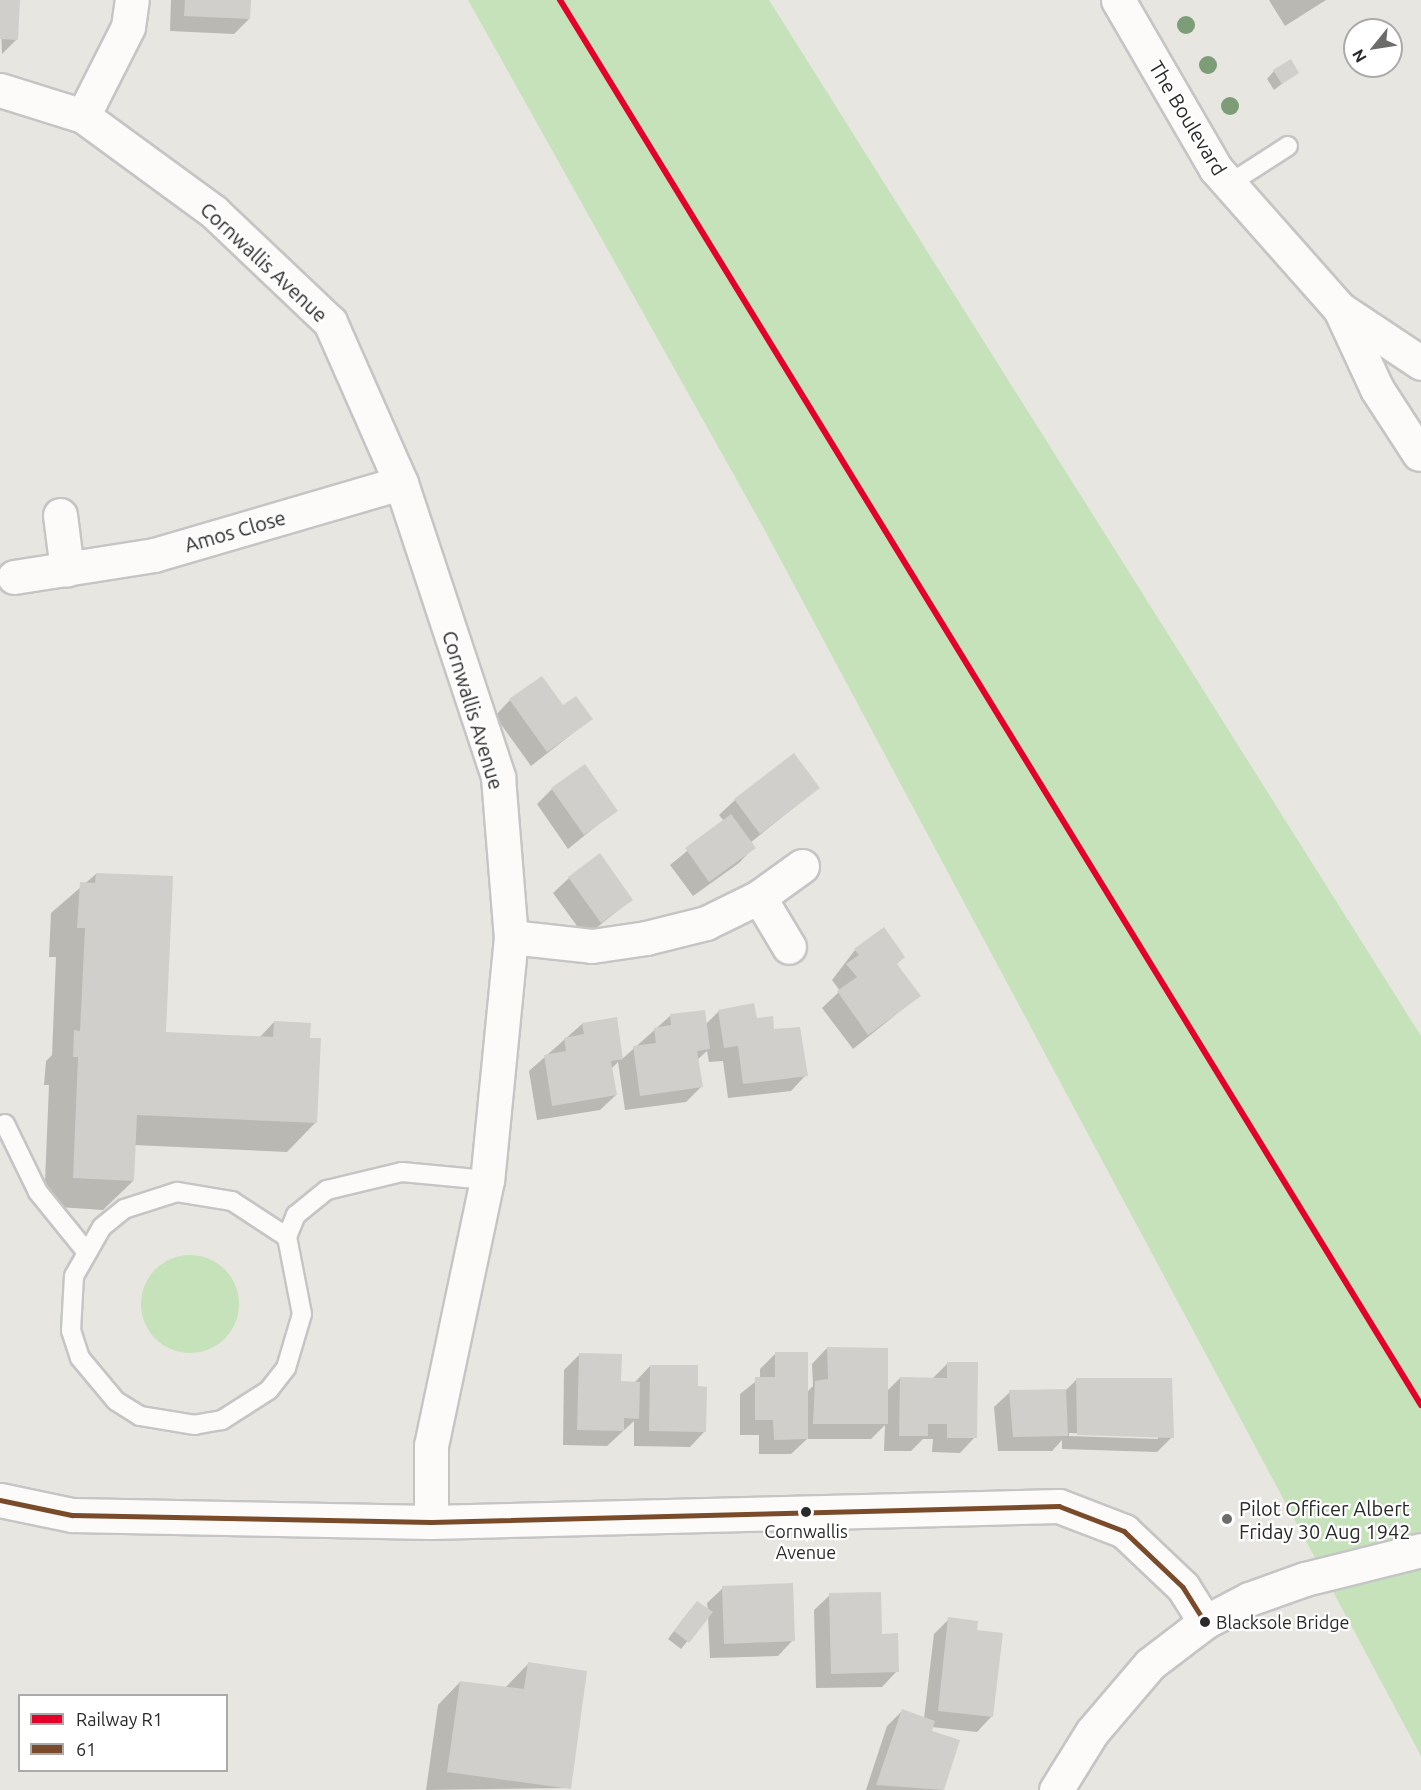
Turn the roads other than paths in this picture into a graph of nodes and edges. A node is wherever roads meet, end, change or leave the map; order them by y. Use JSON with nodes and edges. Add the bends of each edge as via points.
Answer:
{"nodes":[{"id":1,"x":132,"y":0,"type":"edge"},
{"id":2,"x":1118,"y":0,"type":"edge"},
{"id":3,"x":0,"y":90,"type":"edge"},
{"id":4,"x":83,"y":116,"type":"junction"},
{"id":5,"x":1288,"y":146,"type":"dead end"},
{"id":6,"x":1229,"y":184,"type":"junction"},
{"id":7,"x":1340,"y":309,"type":"junction"},
{"id":8,"x":1421,"y":363,"type":"edge"},
{"id":9,"x":1420,"y":458,"type":"edge"},
{"id":10,"x":401,"y":483,"type":"junction"},
{"id":11,"x":60,"y":515,"type":"dead end"},
{"id":12,"x":67,"y":570,"type":"junction"},
{"id":13,"x":14,"y":577,"type":"dead end"},
{"id":14,"x":802,"y":866,"type":"dead end"},
{"id":15,"x":759,"y":897,"type":"junction"},
{"id":16,"x":511,"y":937,"type":"junction"},
{"id":17,"x":789,"y":947,"type":"dead end"},
{"id":18,"x":5,"y":1124,"type":"dead end"},
{"id":19,"x":487,"y":1180,"type":"junction"},
{"id":20,"x":287,"y":1237,"type":"junction"},
{"id":21,"x":85,"y":1250,"type":"junction"},
{"id":22,"x":0,"y":1500,"type":"edge"},
{"id":23,"x":431,"y":1522,"type":"junction"},
{"id":24,"x":1421,"y":1550,"type":"edge"},
{"id":25,"x":1205,"y":1622,"type":"junction"},
{"id":26,"x":1056,"y":1790,"type":"edge"}],
"edges":[{"from":1,"to":4,"type":"street","via":[[128,27]]},
{"from":2,"to":6,"type":"street","name":"The Boulevard"},
{"from":3,"to":4,"type":"street","name":"Cornwallis Avenue"},
{"from":4,"to":10,"type":"street","name":"Cornwallis Avenue","via":[[214,212],[330,322]]},
{"from":5,"to":6,"type":"lane"},
{"from":6,"to":7,"type":"street","name":"The Boulevard"},
{"from":7,"to":8,"type":"street","name":"The Boulevard"},
{"from":7,"to":9,"type":"street","name":"The Boulevard","via":[[1377,389]]},
{"from":10,"to":12,"type":"street","name":"Amos Close","via":[[154,555]]},
{"from":10,"to":16,"type":"street","name":"Cornwallis Avenue","via":[[498,777]]},
{"from":11,"to":12,"type":"street"},
{"from":12,"to":13,"type":"street","name":"Amos Close"},
{"from":14,"to":15,"type":"street"},
{"from":15,"to":16,"type":"street","via":[[706,922],[646,938],[592,946]]},
{"from":15,"to":17,"type":"street"},
{"from":16,"to":19,"type":"street","name":"Cornwallis Avenue"},
{"from":18,"to":21,"type":"lane","via":[[38,1192]]},
{"from":19,"to":20,"type":"lane","via":[[402,1172],[327,1190],[296,1215]]},
{"from":19,"to":23,"type":"street","name":"Cornwallis Avenue","via":[[431,1445]]},
{"from":20,"to":21,"type":"lane","via":[[232,1201],[177,1192],[124,1209]]},
{"from":20,"to":21,"type":"lane","via":[[303,1314],[286,1368],[248,1408],[195,1425],[140,1416],[109,1395],[80,1358],[69,1304]]},
{"from":22,"to":23,"type":"street","via":[[72,1515]]},
{"from":23,"to":25,"type":"street","via":[[1059,1506],[1124,1531],[1183,1587]]},
{"from":24,"to":25,"type":"street","via":[[1305,1579],[1248,1599]]},
{"from":25,"to":26,"type":"street","via":[[1150,1664],[1092,1732]]}]}
